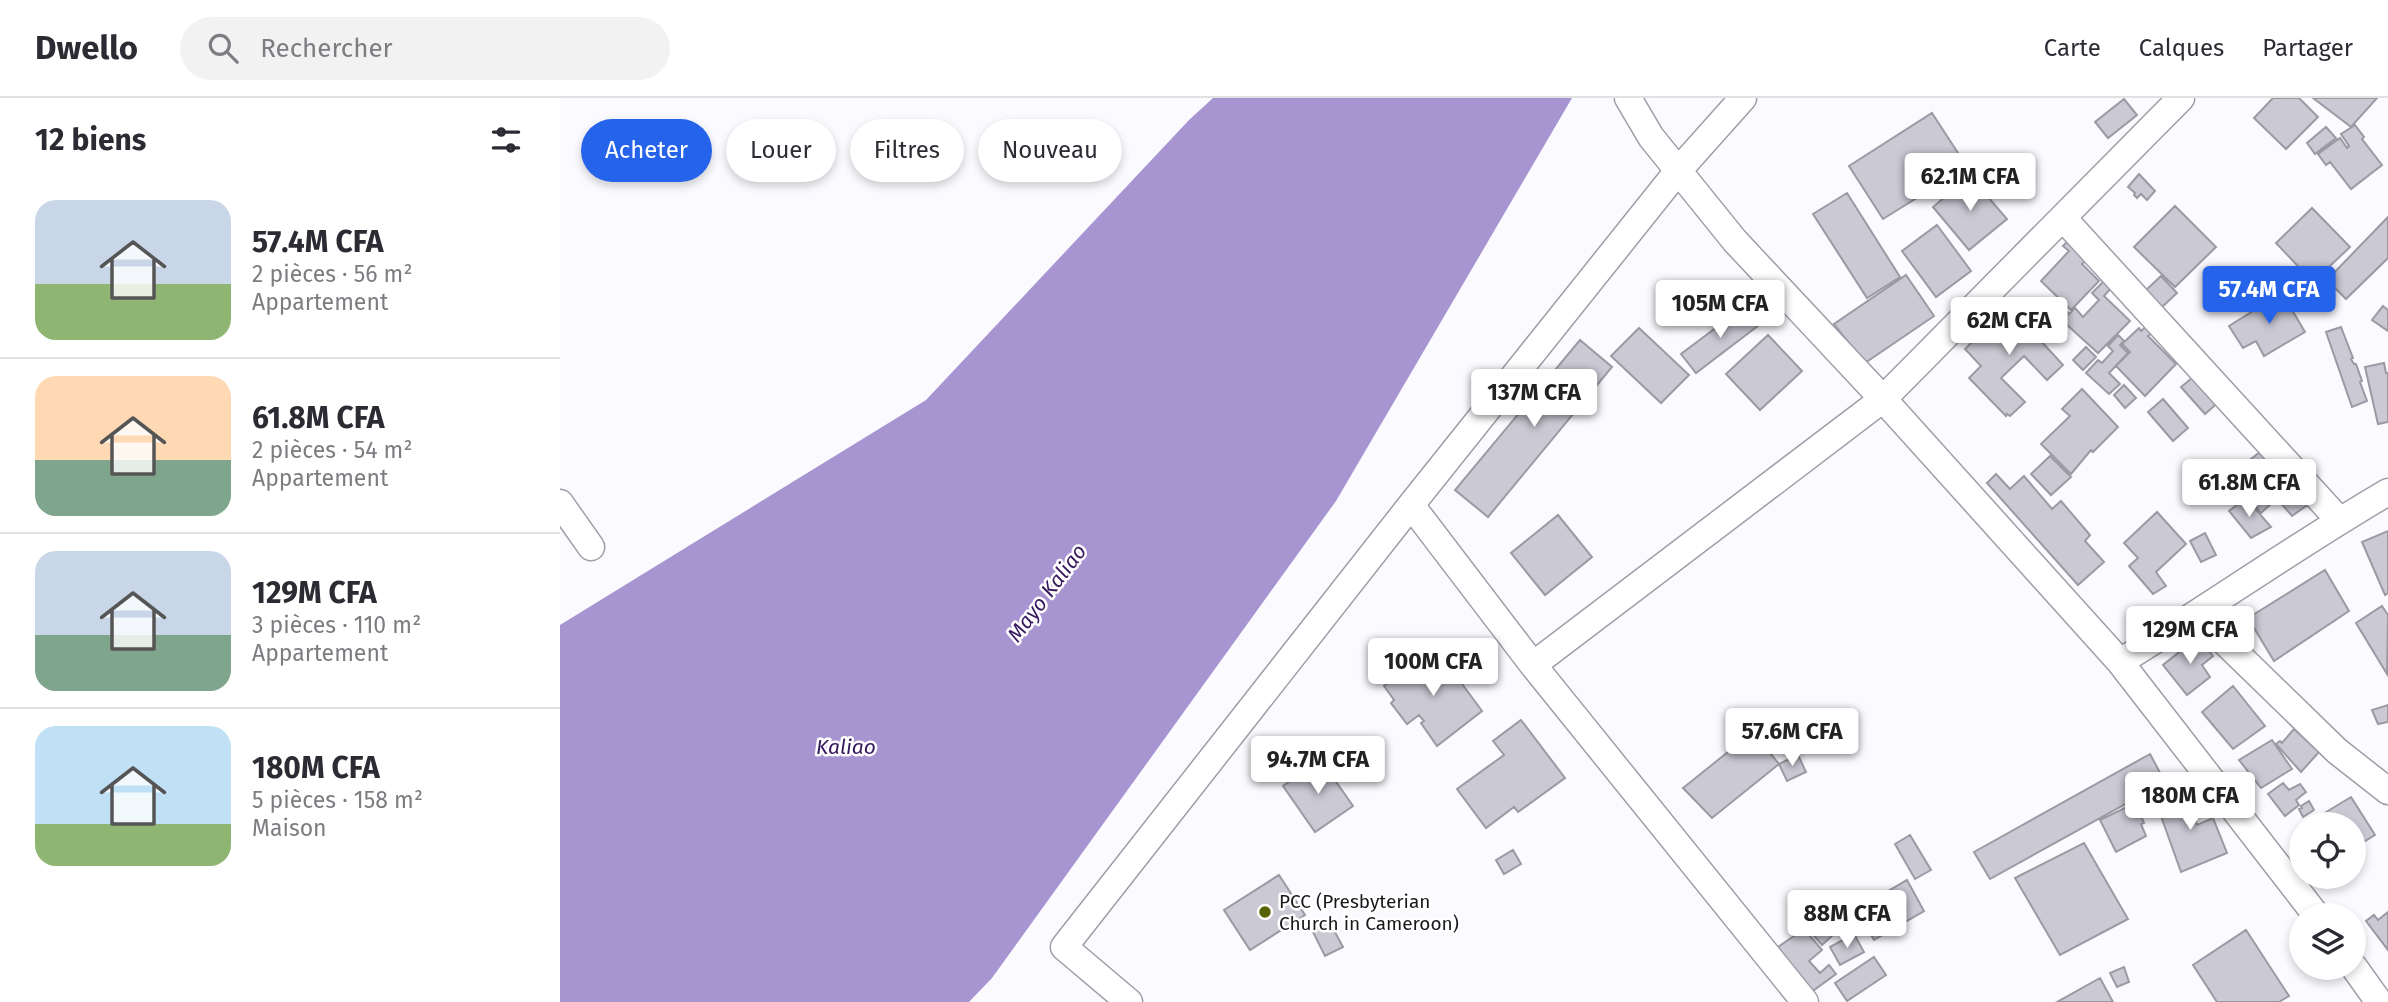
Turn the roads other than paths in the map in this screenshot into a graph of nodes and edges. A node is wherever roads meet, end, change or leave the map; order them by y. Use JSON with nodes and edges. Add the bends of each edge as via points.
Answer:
{"nodes":[{"id":1,"x":1628,"y":98,"type":"edge"},
{"id":2,"x":1743,"y":98,"type":"edge"},
{"id":3,"x":2181,"y":98,"type":"edge"},
{"id":4,"x":1676,"y":172,"type":"junction"},
{"id":5,"x":2063,"y":218,"type":"junction"},
{"id":6,"x":1883,"y":400,"type":"junction"},
{"id":7,"x":2388,"y":492,"type":"edge"},
{"id":8,"x":560,"y":503,"type":"edge"},
{"id":9,"x":1411,"y":505,"type":"junction"},
{"id":10,"x":2339,"y":520,"type":"junction"},
{"id":11,"x":592,"y":547,"type":"dead end"},
{"id":12,"x":2197,"y":615,"type":"junction"},
{"id":13,"x":2120,"y":662,"type":"junction"},
{"id":14,"x":1533,"y":665,"type":"junction"},
{"id":15,"x":2388,"y":791,"type":"edge"},
{"id":16,"x":2307,"y":903,"type":"edge"},
{"id":17,"x":2363,"y":980,"type":"edge"},
{"id":18,"x":1129,"y":1002,"type":"edge"},
{"id":19,"x":1805,"y":1002,"type":"edge"},
{"id":20,"x":2379,"y":1002,"type":"edge"}],
"edges":[{"from":1,"to":4,"type":"street"},
{"from":2,"to":4,"type":"street"},
{"from":3,"to":5,"type":"street"},
{"from":4,"to":6,"type":"street"},
{"from":4,"to":9,"type":"street"},
{"from":5,"to":6,"type":"street"},
{"from":5,"to":10,"type":"street"},
{"from":6,"to":13,"type":"street"},
{"from":6,"to":14,"type":"street"},
{"from":7,"to":10,"type":"street"},
{"from":8,"to":11,"type":"street"},
{"from":9,"to":14,"type":"street"},
{"from":9,"to":18,"type":"street","via":[[1064,947]]},
{"from":10,"to":12,"type":"street"},
{"from":12,"to":13,"type":"street"},
{"from":12,"to":15,"type":"street","via":[[2337,751]]},
{"from":13,"to":16,"type":"street"},
{"from":14,"to":19,"type":"street"},
{"from":17,"to":20,"type":"street"}]}
